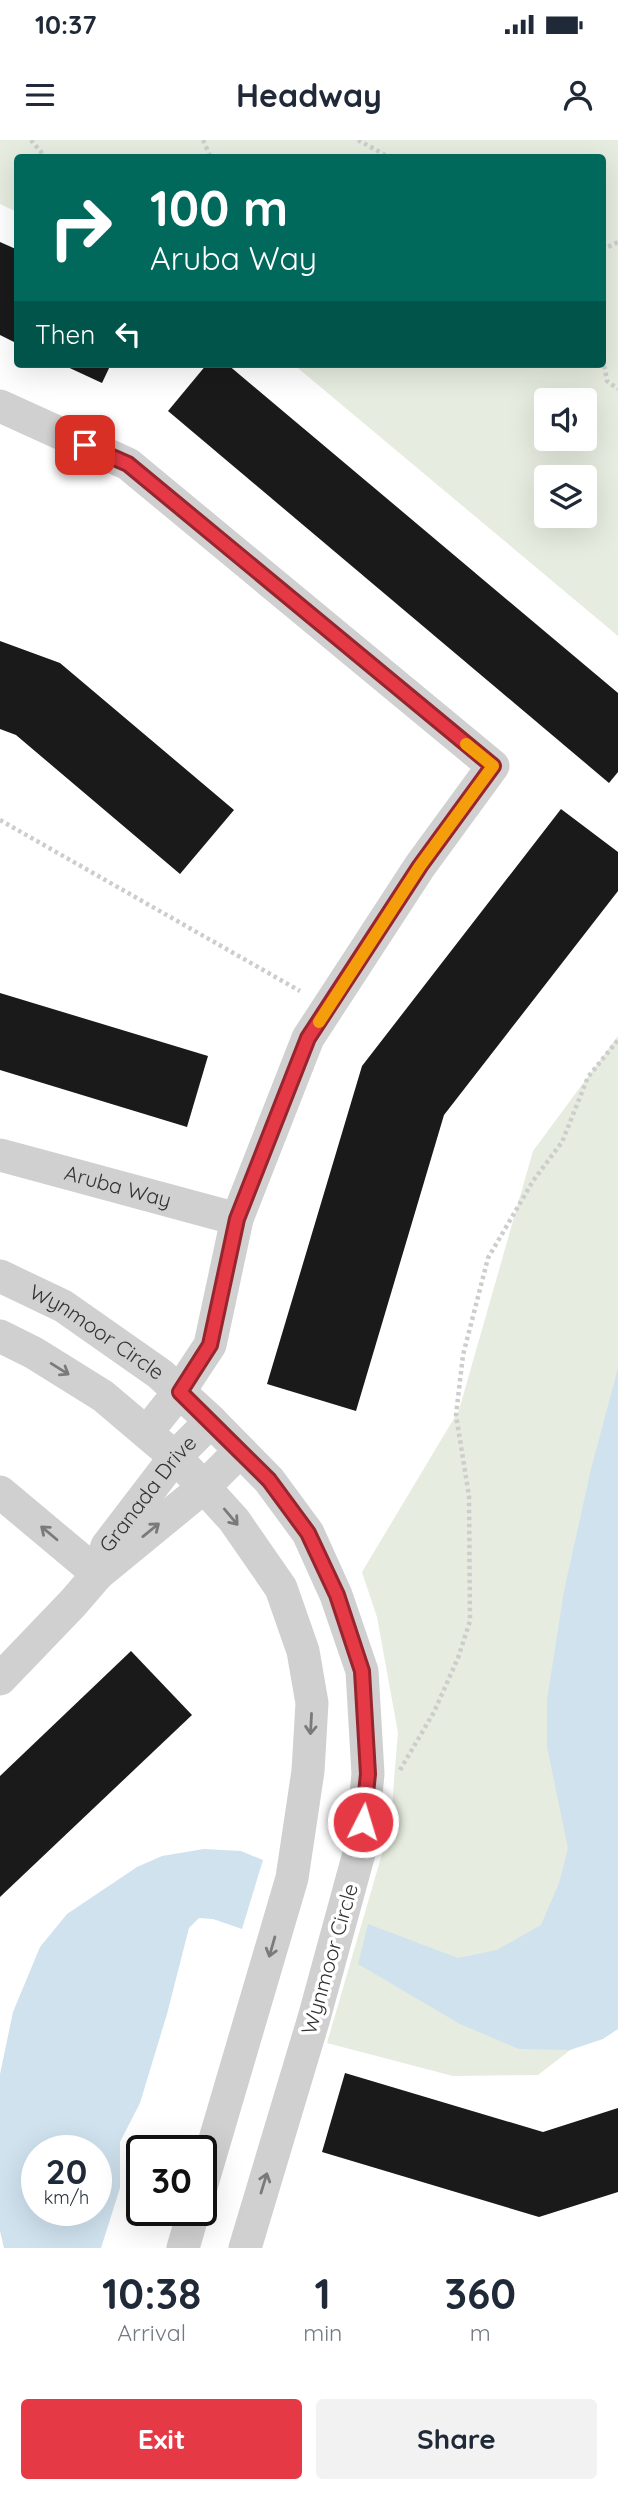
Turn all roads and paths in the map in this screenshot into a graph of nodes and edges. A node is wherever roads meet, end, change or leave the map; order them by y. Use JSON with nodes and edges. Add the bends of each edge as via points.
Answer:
{"nodes":[{"id":1,"x":32,"y":140,"type":"edge"},
{"id":2,"x":358,"y":140,"type":"edge"},
{"id":3,"x":43,"y":154,"type":"edge"},
{"id":4,"x":383,"y":154,"type":"edge"},
{"id":5,"x":605,"y":368,"type":"edge"},
{"id":6,"x":618,"y":389,"type":"edge"},
{"id":7,"x":0,"y":407,"type":"edge"},
{"id":8,"x":0,"y":820,"type":"edge"},
{"id":9,"x":328,"y":1007,"type":"junction"},
{"id":10,"x":618,"y":1040,"type":"edge"},
{"id":11,"x":0,"y":1155,"type":"edge"},
{"id":12,"x":237,"y":1219,"type":"junction"},
{"id":13,"x":0,"y":1276,"type":"edge"},
{"id":14,"x":0,"y":1336,"type":"edge"},
{"id":15,"x":180,"y":1392,"type":"junction"},
{"id":16,"x":211,"y":1422,"type":"junction"},
{"id":17,"x":147,"y":1432,"type":"junction"},
{"id":18,"x":240,"y":1451,"type":"junction"},
{"id":19,"x":175,"y":1457,"type":"junction"},
{"id":20,"x":204,"y":1487,"type":"junction"},
{"id":21,"x":0,"y":1492,"type":"edge"},
{"id":22,"x":98,"y":1574,"type":"junction"},
{"id":23,"x":0,"y":1679,"type":"edge"},
{"id":24,"x":394,"y":1780,"type":"dead end"},
{"id":25,"x":216,"y":2135,"type":"edge"},
{"id":26,"x":189,"y":2226,"type":"edge"},
{"id":27,"x":183,"y":2248,"type":"edge"},
{"id":28,"x":245,"y":2248,"type":"edge"}],
"edges":[{"from":1,"to":3,"type":"path"},
{"from":2,"to":4,"type":"path"},
{"from":5,"to":6,"type":"path","via":[[607,381]]},
{"from":7,"to":9,"type":"street","via":[[128,464],[493,766],[420,866]]},
{"from":8,"to":9,"type":"path"},
{"from":9,"to":12,"type":"street","via":[[308,1038]]},
{"from":10,"to":24,"type":"path","via":[[588,1077],[562,1142],[488,1258],[463,1355],[456,1415],[469,1496],[470,1621],[434,1713]]},
{"from":11,"to":12,"type":"street","name":"Aruba Way"},
{"from":12,"to":15,"type":"street","via":[[210,1345]]},
{"from":13,"to":15,"type":"street","name":"Wynmoor Circle","via":[[63,1306]]},
{"from":14,"to":17,"type":"street","one_way":true,"via":[[103,1396]]},
{"from":15,"to":16,"type":"street","name":"Wynmoor Circle"},
{"from":15,"to":17,"type":"street"},
{"from":16,"to":18,"type":"street","name":"Wynmoor Circle"},
{"from":16,"to":19,"type":"street","name":"Granada Drive"},
{"from":17,"to":19,"type":"street"},
{"from":18,"to":20,"type":"street","name":"Granada Drive"},
{"from":28,"to":18,"type":"street","name":"Wynmoor Circle","one_way":true,"via":[[361,1846],[368,1774],[362,1671],[337,1595],[308,1533],[269,1480]]},
{"from":19,"to":20,"type":"street"},
{"from":19,"to":22,"type":"street","name":"Granada Drive","via":[[107,1546]]},
{"from":22,"to":20,"type":"street","name":"Granada Drive","one_way":true},
{"from":20,"to":25,"type":"street","one_way":true,"via":[[234,1520],[281,1588],[303,1651],[312,1703],[308,1771],[292,1878]]},
{"from":22,"to":21,"type":"street","one_way":true},
{"from":22,"to":23,"type":"street","name":"Granada Drive"},
{"from":26,"to":27,"type":"street"}]}
